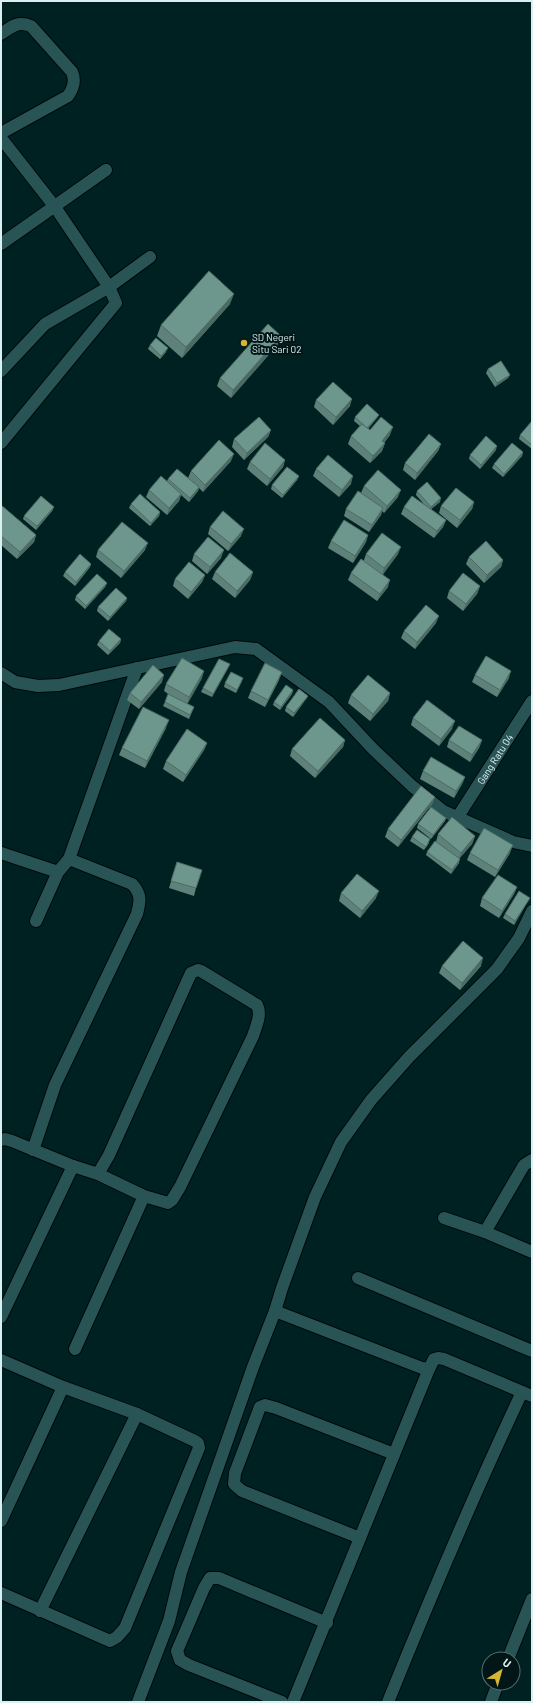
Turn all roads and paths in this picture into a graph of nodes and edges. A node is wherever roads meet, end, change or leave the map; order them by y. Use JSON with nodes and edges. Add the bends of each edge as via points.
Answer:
{"nodes":[{"id":1,"x":1,"y":34,"type":"edge"},
{"id":2,"x":1,"y":133,"type":"edge"},
{"id":3,"x":1,"y":138,"type":"edge"},
{"id":4,"x":106,"y":170,"type":"dead end"},
{"id":5,"x":55,"y":207,"type":"junction"},
{"id":6,"x":1,"y":244,"type":"edge"},
{"id":7,"x":150,"y":257,"type":"dead end"},
{"id":8,"x":109,"y":287,"type":"junction"},
{"id":9,"x":1,"y":370,"type":"edge"},
{"id":10,"x":1,"y":443,"type":"edge"},
{"id":11,"x":137,"y":668,"type":"junction"},
{"id":12,"x":1,"y":673,"type":"edge"},
{"id":13,"x":532,"y":701,"type":"edge"},
{"id":14,"x":457,"y":818,"type":"junction"},
{"id":15,"x":532,"y":846,"type":"edge"},
{"id":16,"x":1,"y":853,"type":"edge"},
{"id":17,"x":69,"y":859,"type":"junction"},
{"id":18,"x":58,"y":872,"type":"junction"},
{"id":19,"x":532,"y":911,"type":"edge"},
{"id":20,"x":36,"y":921,"type":"dead end"},
{"id":21,"x":1,"y":1140,"type":"edge"},
{"id":22,"x":33,"y":1150,"type":"junction"},
{"id":23,"x":532,"y":1160,"type":"edge"},
{"id":24,"x":73,"y":1166,"type":"junction"},
{"id":25,"x":98,"y":1174,"type":"junction"},
{"id":26,"x":144,"y":1196,"type":"junction"},
{"id":27,"x":444,"y":1218,"type":"dead end"},
{"id":28,"x":485,"y":1232,"type":"junction"},
{"id":29,"x":532,"y":1252,"type":"edge"},
{"id":30,"x":358,"y":1278,"type":"dead end"},
{"id":31,"x":275,"y":1311,"type":"junction"},
{"id":32,"x":1,"y":1316,"type":"edge"},
{"id":33,"x":75,"y":1349,"type":"dead end"},
{"id":34,"x":532,"y":1351,"type":"edge"},
{"id":35,"x":1,"y":1360,"type":"edge"},
{"id":36,"x":429,"y":1369,"type":"junction"},
{"id":37,"x":63,"y":1387,"type":"junction"},
{"id":38,"x":527,"y":1394,"type":"edge"},
{"id":39,"x":137,"y":1414,"type":"junction"},
{"id":40,"x":394,"y":1454,"type":"junction"},
{"id":41,"x":1,"y":1521,"type":"edge"},
{"id":42,"x":360,"y":1538,"type":"junction"},
{"id":43,"x":1,"y":1593,"type":"edge"},
{"id":44,"x":532,"y":1599,"type":"edge"},
{"id":45,"x":40,"y":1611,"type":"junction"},
{"id":46,"x":327,"y":1623,"type":"junction"},
{"id":47,"x":511,"y":1651,"type":"edge"},
{"id":48,"x":495,"y":1691,"type":"edge"},
{"id":49,"x":138,"y":1702,"type":"edge"},
{"id":50,"x":282,"y":1702,"type":"edge"},
{"id":51,"x":294,"y":1702,"type":"edge"},
{"id":52,"x":388,"y":1702,"type":"edge"},
{"id":53,"x":491,"y":1702,"type":"edge"}],
"edges":[{"from":1,"to":2,"type":"street","via":[[16,23],[31,26],[72,72],[74,78],[68,96]]},
{"from":3,"to":5,"type":"street"},
{"from":4,"to":5,"type":"street"},
{"from":5,"to":6,"type":"street"},
{"from":5,"to":8,"type":"street"},
{"from":7,"to":8,"type":"street"},
{"from":8,"to":9,"type":"street","via":[[45,324]]},
{"from":8,"to":10,"type":"street","via":[[116,303]]},
{"from":11,"to":12,"type":"street","via":[[59,685],[38,686],[15,682]]},
{"from":11,"to":14,"type":"street","via":[[235,647],[256,649],[329,702],[412,786],[443,811]]},
{"from":11,"to":17,"type":"street"},
{"from":13,"to":14,"type":"street","name":"Gang Ratu 04"},
{"from":14,"to":15,"type":"street","via":[[513,842]]},
{"from":16,"to":18,"type":"street"},
{"from":17,"to":18,"type":"street"},
{"from":17,"to":22,"type":"street","via":[[132,884],[138,891],[140,901],[55,1085]]},
{"from":18,"to":20,"type":"street"},
{"from":19,"to":31,"type":"street","via":[[519,938],[497,969],[409,1057],[371,1100],[340,1142],[315,1197]]},
{"from":21,"to":22,"type":"street","via":[[12,1141]]},
{"from":22,"to":24,"type":"street"},
{"from":23,"to":28,"type":"street","via":[[524,1164]]},
{"from":24,"to":25,"type":"street"},
{"from":24,"to":32,"type":"street"},
{"from":25,"to":26,"type":"street"},
{"from":25,"to":26,"type":"street","via":[[109,1155],[191,973],[201,971],[256,1005],[260,1011],[259,1018],[253,1036],[172,1200],[165,1203]]},
{"from":26,"to":33,"type":"street"},
{"from":27,"to":28,"type":"street"},
{"from":28,"to":29,"type":"street"},
{"from":30,"to":34,"type":"street"},
{"from":31,"to":36,"type":"street"},
{"from":31,"to":49,"type":"street","via":[[180,1572],[169,1621]]},
{"from":35,"to":37,"type":"street"},
{"from":36,"to":38,"type":"street","via":[[434,1359],[444,1359]]},
{"from":36,"to":40,"type":"street"},
{"from":37,"to":39,"type":"street"},
{"from":37,"to":41,"type":"street"},
{"from":38,"to":52,"type":"street","via":[[496,1448]]},
{"from":39,"to":45,"type":"street"},
{"from":39,"to":45,"type":"street","via":[[195,1441],[199,1448],[125,1628],[110,1641]]},
{"from":40,"to":42,"type":"street"},
{"from":40,"to":42,"type":"street","via":[[265,1404],[260,1407],[235,1473],[234,1484],[242,1491]]},
{"from":42,"to":46,"type":"street"},
{"from":43,"to":45,"type":"street"},
{"from":44,"to":47,"type":"street"},
{"from":46,"to":50,"type":"street","via":[[219,1578],[210,1578],[204,1588],[177,1650],[180,1660]]},
{"from":46,"to":51,"type":"street"},
{"from":48,"to":53,"type":"street"}]}
